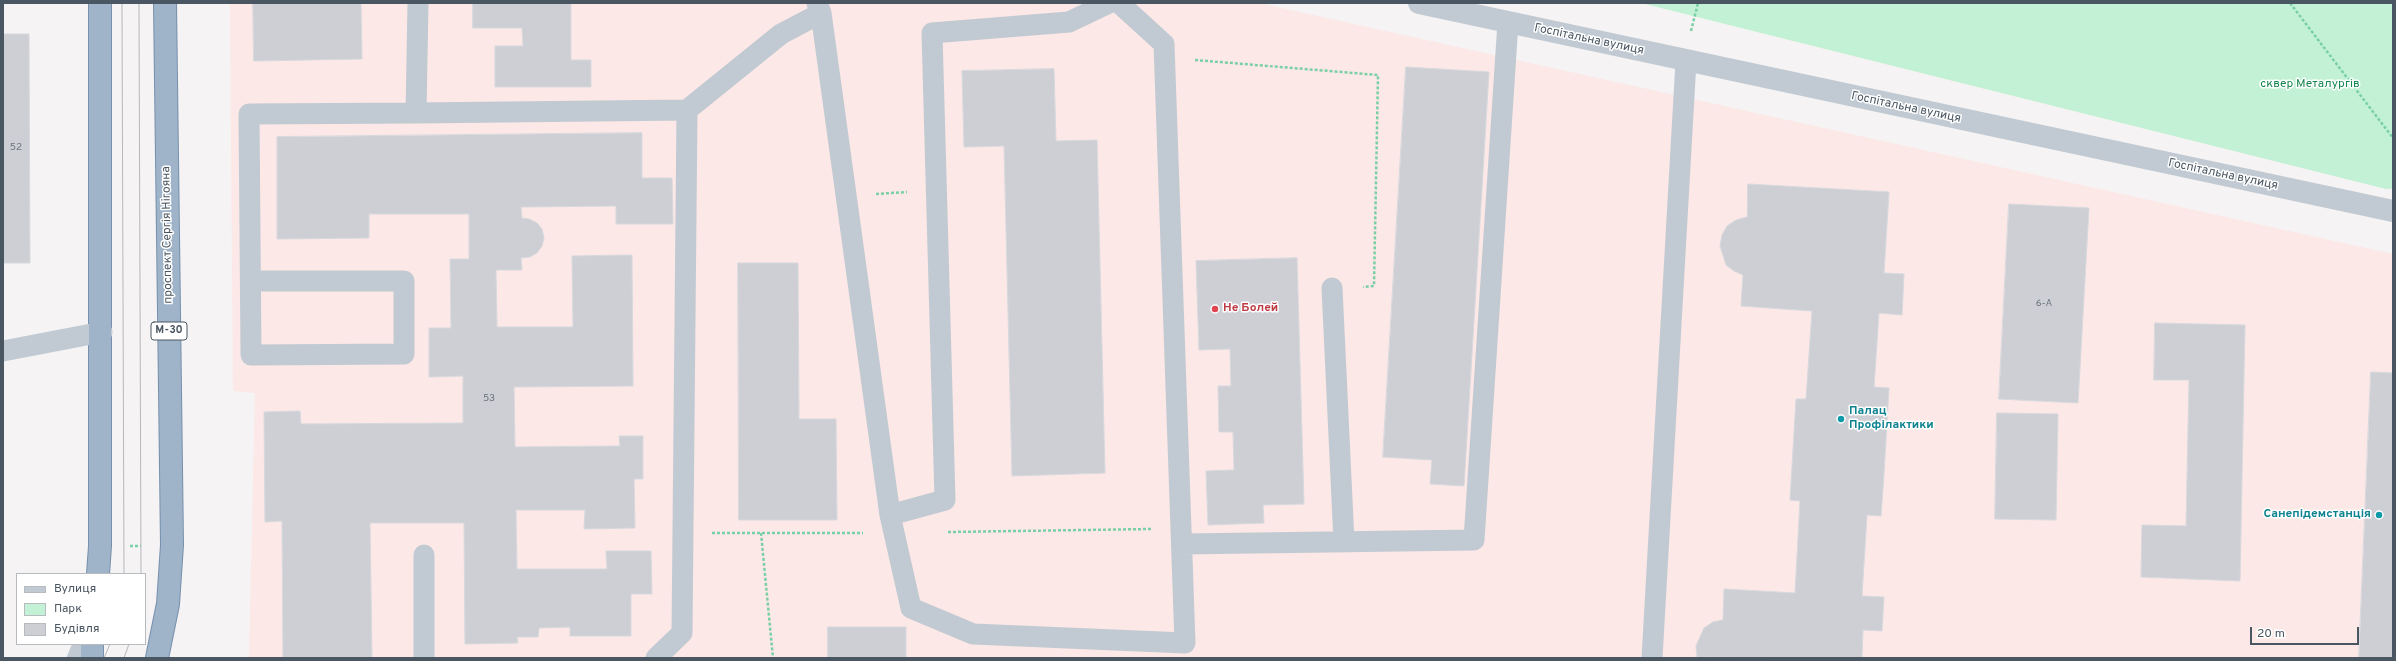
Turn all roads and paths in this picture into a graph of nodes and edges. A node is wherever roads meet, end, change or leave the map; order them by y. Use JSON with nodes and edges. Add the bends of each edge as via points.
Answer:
{"nodes":[{"id":1,"x":100,"y":3,"type":"edge"},
{"id":2,"x":165,"y":3,"type":"edge"},
{"id":3,"x":418,"y":3,"type":"edge"},
{"id":4,"x":1109,"y":3,"type":"edge"},
{"id":5,"x":1119,"y":3,"type":"edge"},
{"id":6,"x":1419,"y":3,"type":"edge"},
{"id":7,"x":1698,"y":3,"type":"edge"},
{"id":8,"x":2290,"y":3,"type":"edge"},
{"id":9,"x":819,"y":8,"type":"edge"},
{"id":10,"x":1508,"y":22,"type":"junction"},
{"id":11,"x":1690,"y":38,"type":"dead end"},
{"id":12,"x":1165,"y":58,"type":"junction"},
{"id":13,"x":1686,"y":61,"type":"junction"},
{"id":14,"x":687,"y":110,"type":"junction"},
{"id":15,"x":416,"y":112,"type":"junction"},
{"id":16,"x":2393,"y":138,"type":"edge"},
{"id":17,"x":2393,"y":211,"type":"edge"},
{"id":18,"x":251,"y":281,"type":"junction"},
{"id":19,"x":1332,"y":288,"type":"joint"},
{"id":20,"x":102,"y":332,"type":"junction"},
{"id":21,"x":3,"y":351,"type":"edge"},
{"id":22,"x":890,"y":515,"type":"junction"},
{"id":23,"x":761,"y":533,"type":"dead end"},
{"id":24,"x":1344,"y":542,"type":"junction"},
{"id":25,"x":1182,"y":544,"type":"junction"},
{"id":26,"x":424,"y":555,"type":"dead end"},
{"id":27,"x":98,"y":573,"type":"edge"},
{"id":28,"x":84,"y":645,"type":"edge"},
{"id":29,"x":92,"y":645,"type":"edge"},
{"id":30,"x":78,"y":658,"type":"edge"},
{"id":31,"x":92,"y":658,"type":"edge"},
{"id":32,"x":157,"y":658,"type":"edge"},
{"id":33,"x":424,"y":658,"type":"edge"},
{"id":34,"x":656,"y":658,"type":"edge"},
{"id":35,"x":773,"y":658,"type":"edge"},
{"id":36,"x":1652,"y":658,"type":"edge"}],
"edges":[{"from":1,"to":20,"type":"highway"},
{"from":2,"to":32,"type":"highway","name":"проспект Сергія Нігояна","number":"М-30","via":[[172,545],[168,604]]},
{"from":3,"to":15,"type":"lane"},
{"from":4,"to":22,"type":"lane","via":[[1069,22],[932,33],[945,500]]},
{"from":5,"to":12,"type":"lane","via":[[1164,44]]},
{"from":6,"to":10,"type":"street","name":"Госпітальна вулиця"},
{"from":7,"to":11,"type":"path"},
{"from":8,"to":16,"type":"path"},
{"from":9,"to":14,"type":"lane","via":[[781,34]]},
{"from":9,"to":22,"type":"lane"},
{"from":10,"to":13,"type":"street","name":"Госпітальна вулиця"},
{"from":10,"to":24,"type":"lane","via":[[1474,540]]},
{"from":12,"to":19,"type":"path","via":[[1378,75],[1374,286]]},
{"from":12,"to":25,"type":"lane"},
{"from":13,"to":17,"type":"street","name":"Госпітальна вулиця"},
{"from":13,"to":36,"type":"lane"},
{"from":14,"to":15,"type":"lane"},
{"from":14,"to":34,"type":"lane","via":[[682,633]]},
{"from":15,"to":18,"type":"lane","via":[[249,114]]},
{"from":18,"to":18,"type":"lane","via":[[251,355],[404,354],[404,281]]},
{"from":19,"to":24,"type":"lane"},
{"from":20,"to":21,"type":"lane"},
{"from":20,"to":27,"type":"highway"},
{"from":22,"to":25,"type":"lane","via":[[911,608],[973,634],[1185,643]]},
{"from":23,"to":35,"type":"path"},
{"from":24,"to":25,"type":"lane"},
{"from":26,"to":33,"type":"lane"},
{"from":28,"to":30,"type":"street"},
{"from":29,"to":31,"type":"highway"}]}
